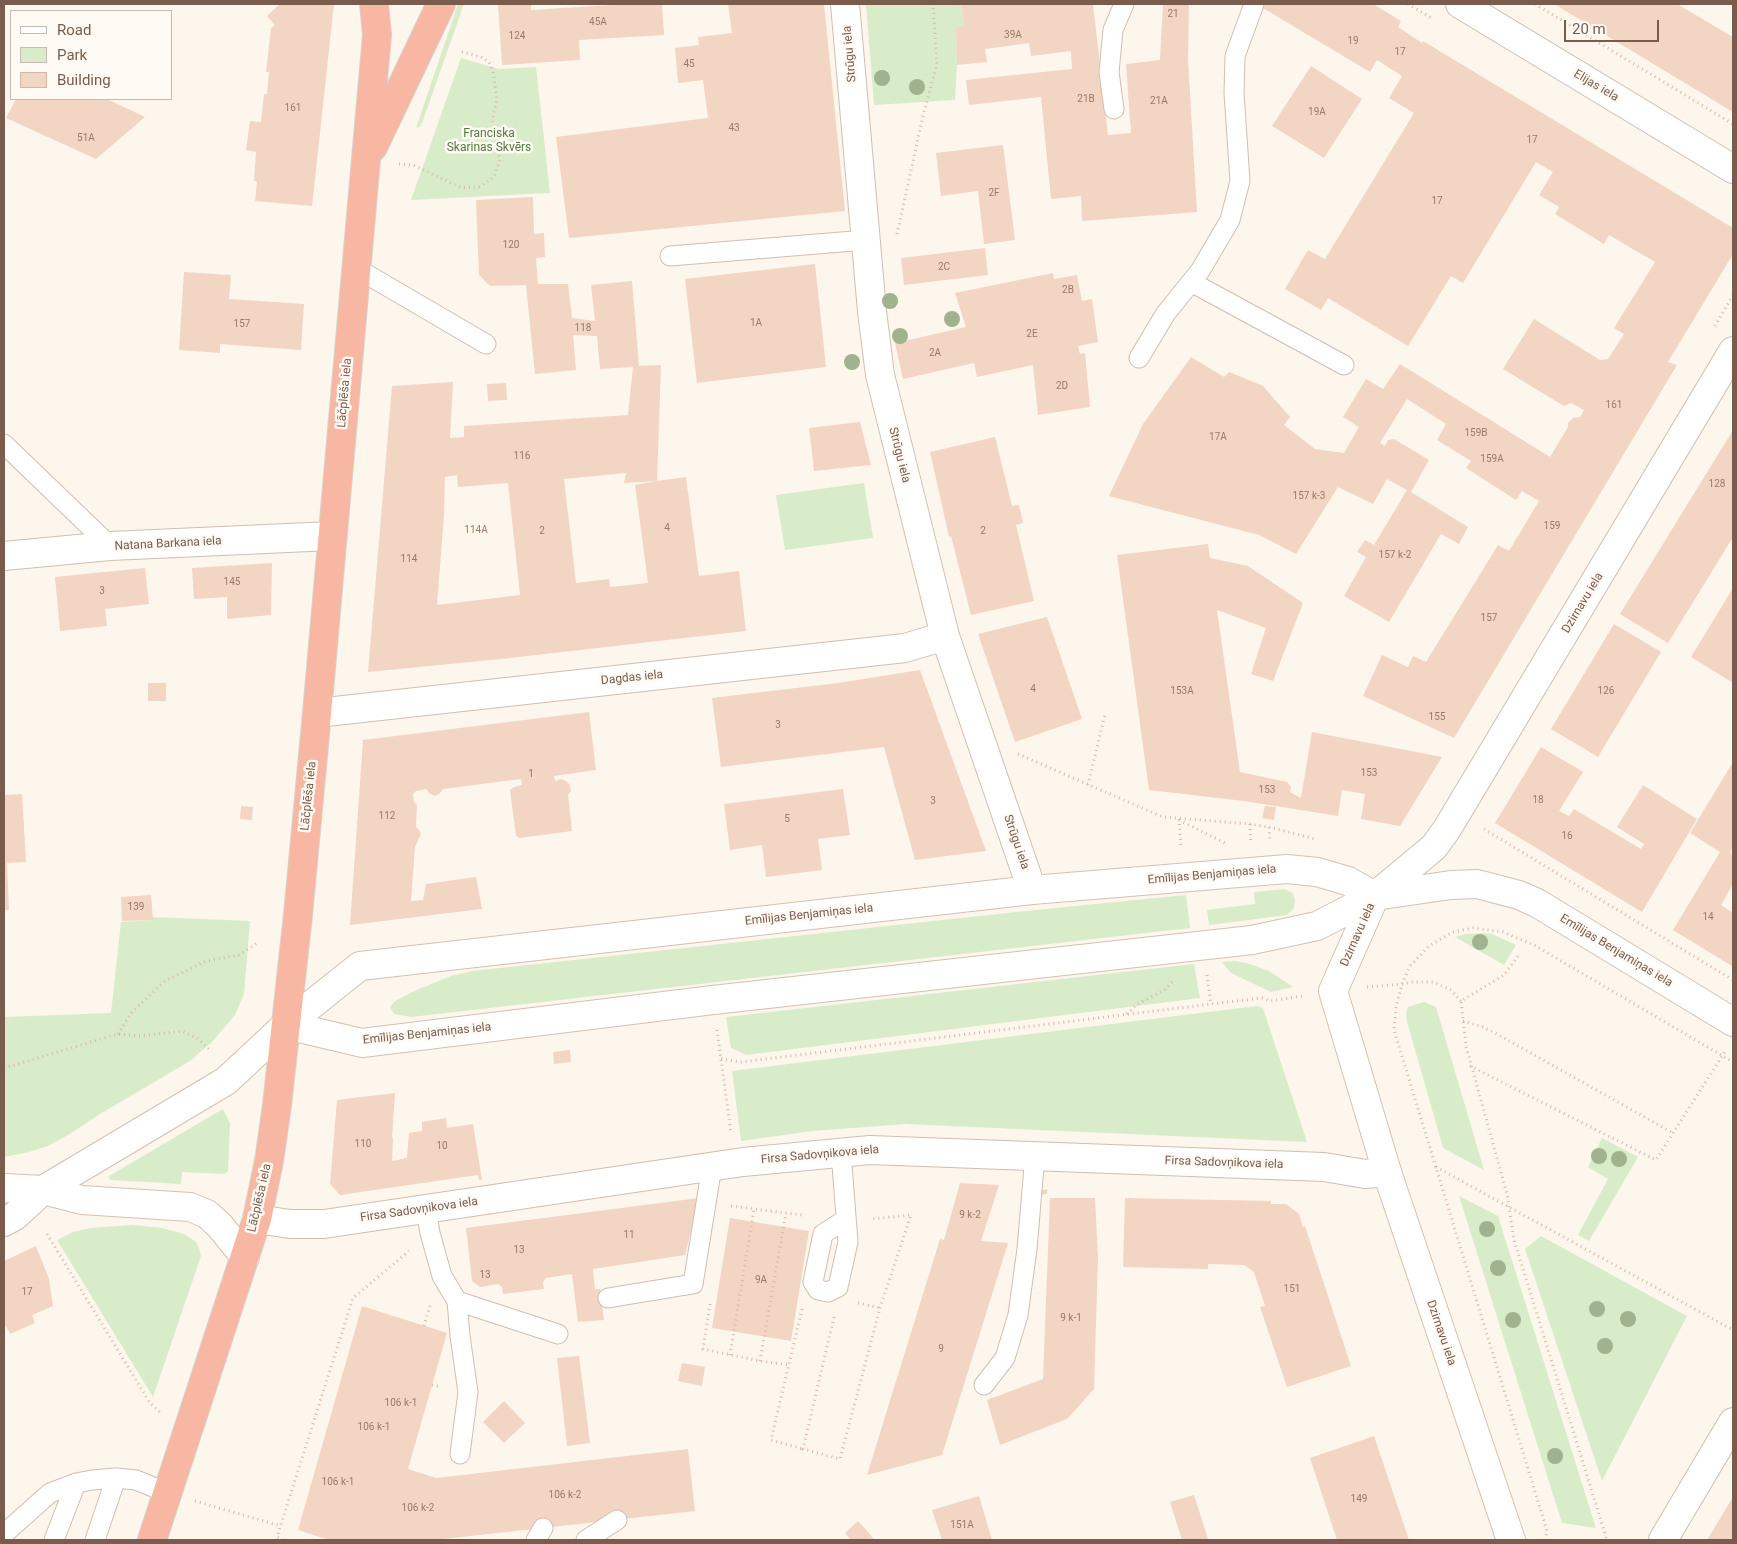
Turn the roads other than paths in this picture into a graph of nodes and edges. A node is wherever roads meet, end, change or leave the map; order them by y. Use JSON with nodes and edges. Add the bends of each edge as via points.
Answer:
{"nodes":[{"id":1,"x":374,"y":4,"type":"edge"},
{"id":2,"x":390,"y":4,"type":"edge"},
{"id":3,"x":441,"y":4,"type":"edge"},
{"id":4,"x":845,"y":4,"type":"edge"},
{"id":5,"x":1124,"y":4,"type":"edge"},
{"id":6,"x":1254,"y":4,"type":"edge"},
{"id":7,"x":1460,"y":4,"type":"edge"},
{"id":8,"x":377,"y":35,"type":"junction"},
{"id":9,"x":1114,"y":109,"type":"dead end"},
{"id":10,"x":366,"y":162,"type":"junction"},
{"id":11,"x":1733,"y":169,"type":"edge"},
{"id":12,"x":866,"y":240,"type":"junction"},
{"id":13,"x":670,"y":256,"type":"dead end"},
{"id":14,"x":356,"y":268,"type":"junction"},
{"id":15,"x":1191,"y":282,"type":"junction"},
{"id":16,"x":486,"y":344,"type":"dead end"},
{"id":17,"x":1733,"y":350,"type":"edge"},
{"id":18,"x":1139,"y":358,"type":"dead end"},
{"id":19,"x":1344,"y":365,"type":"dead end"},
{"id":20,"x":4,"y":444,"type":"edge"},
{"id":21,"x":332,"y":536,"type":"junction"},
{"id":22,"x":110,"y":546,"type":"junction"},
{"id":23,"x":4,"y":556,"type":"edge"},
{"id":24,"x":945,"y":636,"type":"junction"},
{"id":25,"x":317,"y":713,"type":"junction"},
{"id":26,"x":1032,"y":890,"type":"junction"},
{"id":27,"x":1375,"y":896,"type":"junction"},
{"id":28,"x":1733,"y":1022,"type":"edge"},
{"id":29,"x":286,"y":1025,"type":"junction"},
{"id":30,"x":841,"y":1152,"type":"junction"},
{"id":31,"x":1035,"y":1155,"type":"junction"},
{"id":32,"x":723,"y":1165,"type":"junction"},
{"id":33,"x":1387,"y":1172,"type":"junction"},
{"id":34,"x":4,"y":1188,"type":"edge"},
{"id":35,"x":43,"y":1190,"type":"junction"},
{"id":36,"x":257,"y":1219,"type":"junction"},
{"id":37,"x":428,"y":1221,"type":"junction"},
{"id":38,"x":4,"y":1222,"type":"edge"},
{"id":39,"x":847,"y":1225,"type":"junction"},
{"id":40,"x":245,"y":1257,"type":"junction"},
{"id":41,"x":608,"y":1298,"type":"dead end"},
{"id":42,"x":457,"y":1301,"type":"junction"},
{"id":43,"x":558,"y":1334,"type":"dead end"},
{"id":44,"x":984,"y":1385,"type":"dead end"},
{"id":45,"x":1733,"y":1422,"type":"edge"},
{"id":46,"x":460,"y":1454,"type":"dead end"},
{"id":47,"x":116,"y":1478,"type":"junction"},
{"id":48,"x":76,"y":1483,"type":"junction"},
{"id":49,"x":168,"y":1493,"type":"junction"},
{"id":50,"x":617,"y":1520,"type":"dead end"},
{"id":51,"x":4,"y":1534,"type":"edge"},
{"id":52,"x":54,"y":1540,"type":"edge"},
{"id":53,"x":95,"y":1540,"type":"edge"},
{"id":54,"x":152,"y":1540,"type":"edge"},
{"id":55,"x":586,"y":1540,"type":"edge"},
{"id":56,"x":1511,"y":1540,"type":"edge"},
{"id":57,"x":1663,"y":1540,"type":"edge"}],
"edges":[{"from":1,"to":8,"type":"highway","name":"Lāčplēša iela"},
{"from":2,"to":8,"type":"highway","name":"Lāčplēša iela"},
{"from":3,"to":10,"type":"highway"},
{"from":4,"to":12,"type":"street","name":"Strūgu iela"},
{"from":5,"to":9,"type":"lane","via":[[1112,38],[1109,72]]},
{"from":6,"to":15,"type":"lane","via":[[1235,56],[1240,181],[1230,220]]},
{"from":7,"to":11,"type":"street","name":"Elijas iela"},
{"from":8,"to":10,"type":"highway","name":"Lāčplēša iela"},
{"from":10,"to":14,"type":"highway","name":"Lāčplēša iela"},
{"from":12,"to":13,"type":"lane"},
{"from":12,"to":24,"type":"street","name":"Strūgu iela","via":[[880,375]]},
{"from":14,"to":16,"type":"lane"},
{"from":14,"to":21,"type":"highway","name":"Lāčplēša iela"},
{"from":15,"to":18,"type":"lane","via":[[1166,313]]},
{"from":15,"to":19,"type":"lane"},
{"from":17,"to":27,"type":"street","name":"Dzirnavu iela","via":[[1447,829],[1434,847]]},
{"from":20,"to":22,"type":"lane"},
{"from":21,"to":22,"type":"street","name":"Natana Barkana iela"},
{"from":21,"to":25,"type":"highway","name":"Lāčplēša iela"},
{"from":22,"to":23,"type":"street","name":"Natana Barkana iela"},
{"from":24,"to":25,"type":"street","name":"Dagdas iela","via":[[905,648]]},
{"from":24,"to":26,"type":"street","name":"Strūgu iela"},
{"from":25,"to":29,"type":"highway","name":"Lāčplēša iela"},
{"from":26,"to":27,"type":"street","name":"Emīlijas Benjamiņas iela","via":[[1287,869],[1317,872],[1348,881]]},
{"from":26,"to":29,"type":"street","name":"Emīlijas Benjamiņas iela","via":[[360,966]]},
{"from":27,"to":28,"type":"street","name":"Emīlijas Benjamiņas iela","via":[[1477,884],[1519,895]]},
{"from":27,"to":29,"type":"street","name":"Emīlijas Benjamiņas iela","via":[[1317,926],[1252,940],[362,1043]]},
{"from":27,"to":33,"type":"street","name":"Dzirnavu iela","via":[[1333,992]]},
{"from":29,"to":35,"type":"street","via":[[226,1081]]},
{"from":29,"to":36,"type":"highway","name":"Lāčplēša iela","via":[[269,1161]]},
{"from":30,"to":31,"type":"street","name":"Firsa Sadovņikova iela"},
{"from":30,"to":32,"type":"street","name":"Firsa Sadovņikova iela"},
{"from":30,"to":39,"type":"lane"},
{"from":31,"to":33,"type":"street","name":"Firsa Sadovņikova iela","via":[[1324,1167],[1365,1174]]},
{"from":31,"to":44,"type":"lane","via":[[1018,1315],[1005,1358]]},
{"from":32,"to":37,"type":"street","name":"Firsa Sadovņikova iela"},
{"from":32,"to":41,"type":"lane","via":[[693,1284]]},
{"from":33,"to":56,"type":"street","name":"Dzirnavu iela"},
{"from":34,"to":35,"type":"street"},
{"from":35,"to":38,"type":"street"},
{"from":35,"to":40,"type":"street","via":[[82,1200],[190,1207],[207,1214]]},
{"from":36,"to":37,"type":"street","name":"Firsa Sadovņikova iela","via":[[290,1224]]},
{"from":36,"to":40,"type":"highway","name":"Lāčplēša iela"},
{"from":37,"to":42,"type":"lane","via":[[442,1276]]},
{"from":39,"to":39,"type":"lane","via":[[840,1223],[823,1234],[813,1282],[818,1290],[828,1292],[838,1287],[848,1242]]},
{"from":40,"to":49,"type":"highway","name":"Lāčplēša iela"},
{"from":42,"to":43,"type":"lane"},
{"from":42,"to":46,"type":"lane","via":[[468,1392]]},
{"from":45,"to":57,"type":"street"},
{"from":47,"to":48,"type":"lane"},
{"from":47,"to":49,"type":"lane","via":[[136,1480]]},
{"from":47,"to":53,"type":"lane"},
{"from":48,"to":51,"type":"lane","via":[[50,1493]]},
{"from":48,"to":52,"type":"lane"},
{"from":49,"to":54,"type":"highway","name":"Lāčplēša iela"},
{"from":50,"to":55,"type":"lane"}]}
